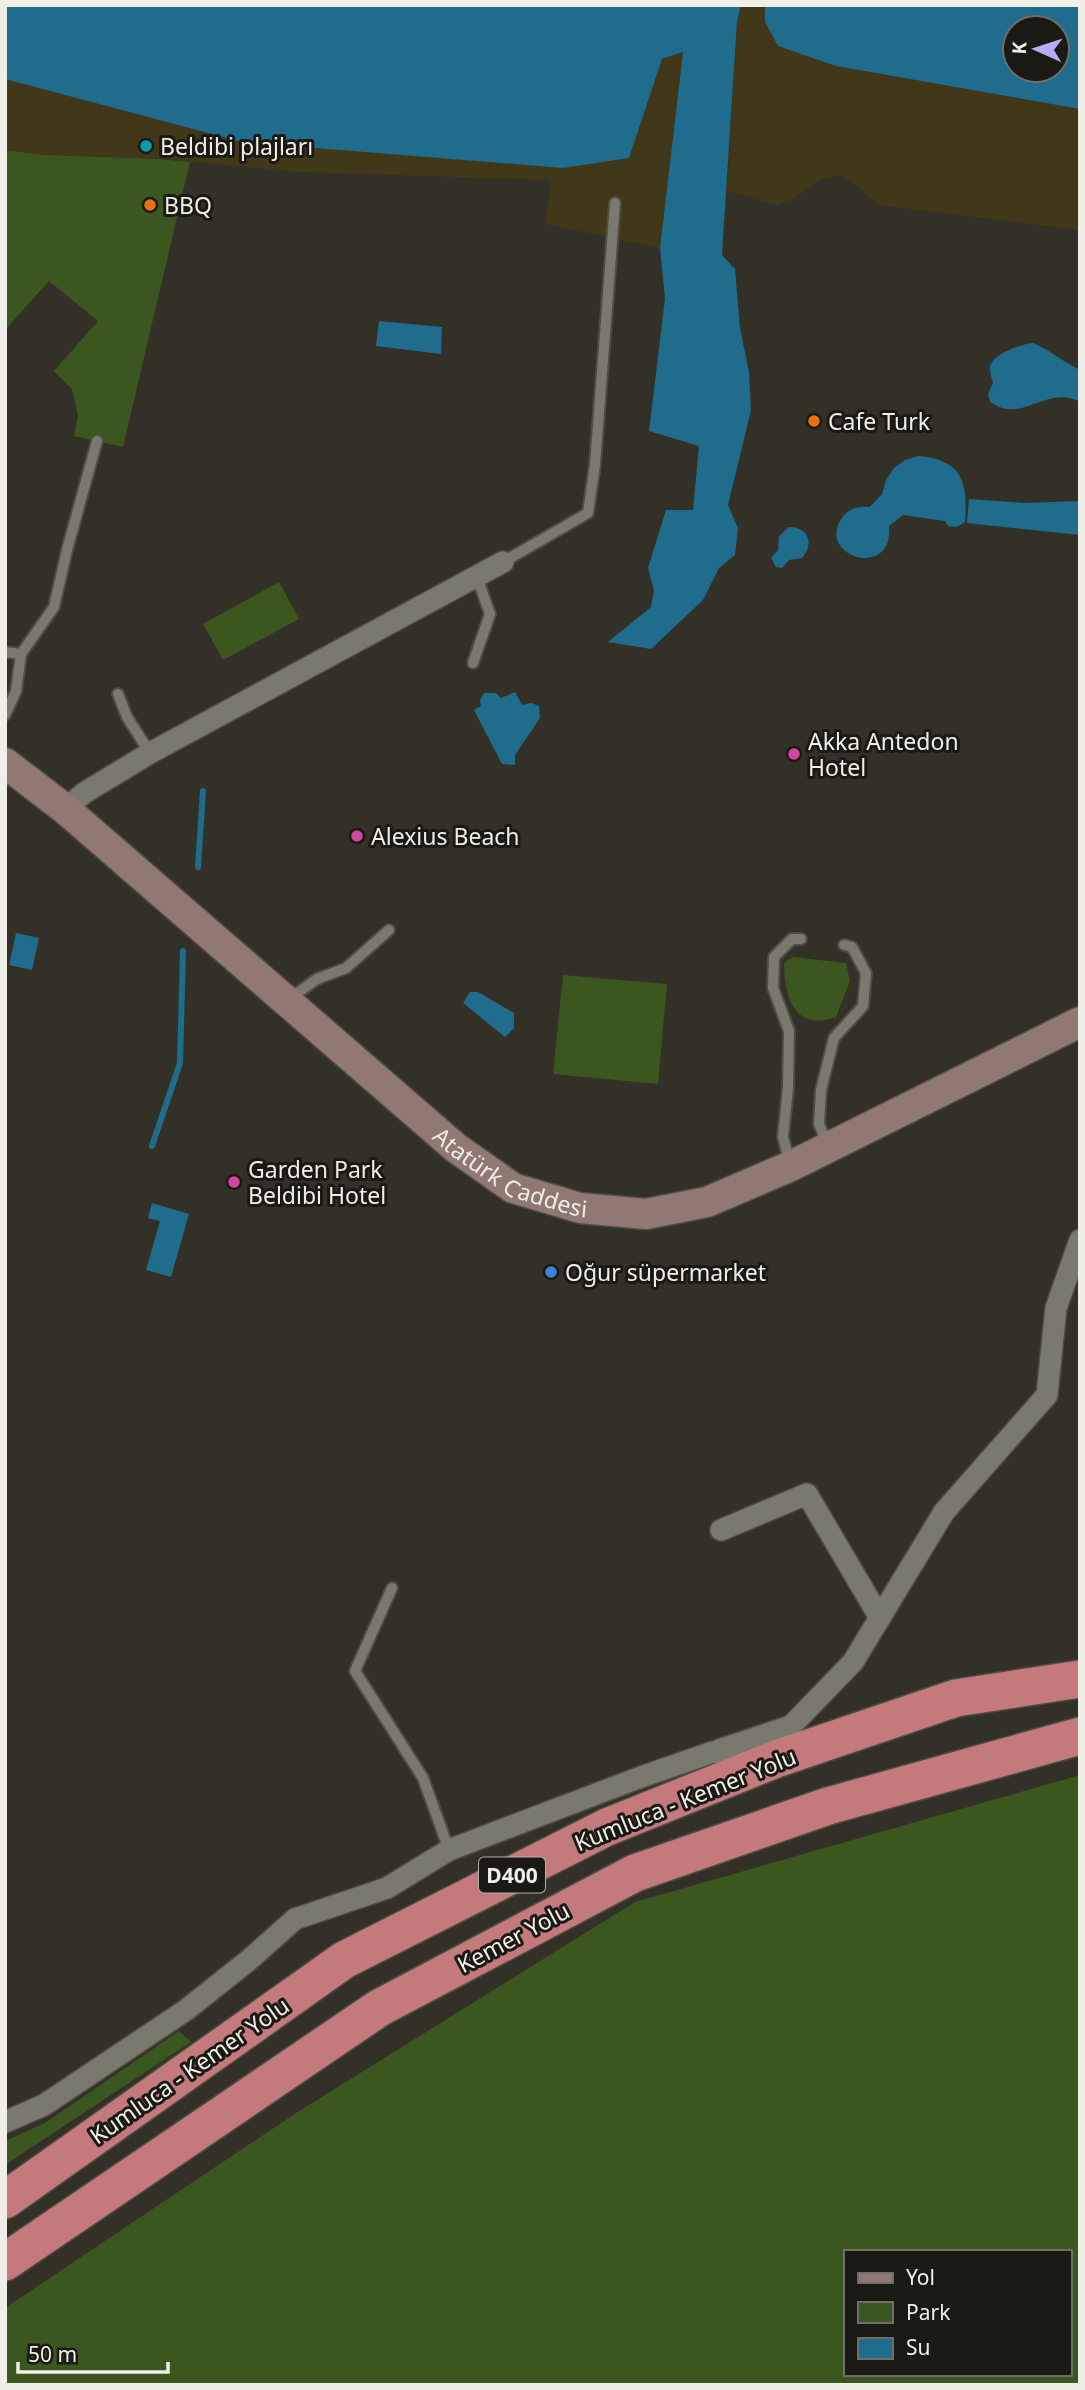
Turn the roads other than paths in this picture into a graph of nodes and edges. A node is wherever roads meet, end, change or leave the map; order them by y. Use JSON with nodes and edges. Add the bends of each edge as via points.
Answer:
{"nodes":[{"id":1,"x":615,"y":203,"type":"dead end"},
{"id":2,"x":97,"y":440,"type":"dead end"},
{"id":3,"x":503,"y":562,"type":"joint"},
{"id":4,"x":477,"y":577,"type":"junction"},
{"id":5,"x":5,"y":652,"type":"edge"},
{"id":6,"x":21,"y":654,"type":"junction"},
{"id":7,"x":473,"y":663,"type":"dead end"},
{"id":8,"x":118,"y":694,"type":"dead end"},
{"id":9,"x":5,"y":715,"type":"edge"},
{"id":10,"x":150,"y":753,"type":"junction"},
{"id":11,"x":5,"y":763,"type":"edge"},
{"id":12,"x":18,"y":782,"type":"edge"},
{"id":13,"x":65,"y":809,"type":"junction"},
{"id":14,"x":389,"y":930,"type":"dead end"},
{"id":15,"x":801,"y":939,"type":"dead end"},
{"id":16,"x":844,"y":944,"type":"dead end"},
{"id":17,"x":286,"y":1001,"type":"junction"},
{"id":18,"x":1080,"y":1022,"type":"edge"},
{"id":19,"x":828,"y":1147,"type":"junction"},
{"id":20,"x":791,"y":1166,"type":"junction"},
{"id":21,"x":1080,"y":1240,"type":"edge"},
{"id":22,"x":721,"y":1530,"type":"dead end"},
{"id":23,"x":393,"y":1588,"type":"dead end"},
{"id":24,"x":880,"y":1618,"type":"junction"},
{"id":25,"x":1080,"y":1679,"type":"edge"},
{"id":26,"x":1080,"y":1736,"type":"edge"},
{"id":27,"x":713,"y":1752,"type":"junction"},
{"id":28,"x":776,"y":1759,"type":"junction"},
{"id":29,"x":449,"y":1850,"type":"junction"},
{"id":30,"x":5,"y":2122,"type":"edge"},
{"id":31,"x":5,"y":2200,"type":"edge"},
{"id":32,"x":5,"y":2262,"type":"edge"}],
"edges":[{"from":1,"to":3,"type":"lane","via":[[596,464],[587,513]]},
{"from":2,"to":6,"type":"lane","via":[[54,607]]},
{"from":3,"to":4,"type":"street"},
{"from":4,"to":7,"type":"lane","via":[[490,614]]},
{"from":4,"to":10,"type":"street"},
{"from":5,"to":6,"type":"lane"},
{"from":6,"to":9,"type":"lane","via":[[16,691]]},
{"from":8,"to":10,"type":"lane"},
{"from":10,"to":13,"type":"street"},
{"from":11,"to":12,"type":"street","name":"Atatürk Caddesi"},
{"from":12,"to":13,"type":"street","name":"Atatürk Caddesi"},
{"from":13,"to":17,"type":"street","name":"Atatürk Caddesi"},
{"from":14,"to":17,"type":"lane","via":[[345,968],[317,979]]},
{"from":15,"to":20,"type":"lane","via":[[792,939],[774,957],[773,988],[789,1031],[783,1138]]},
{"from":16,"to":19,"type":"lane","via":[[852,947],[866,973],[863,1006],[834,1038],[821,1090],[819,1124]]},
{"from":17,"to":20,"type":"street","name":"Atatürk Caddesi","via":[[456,1148],[513,1188],[580,1208],[646,1214],[707,1202]]},
{"from":18,"to":19,"type":"street","name":"Atatürk Caddesi"},
{"from":19,"to":20,"type":"street","name":"Atatürk Caddesi"},
{"from":21,"to":24,"type":"street","via":[[1056,1308],[1047,1395],[944,1512]]},
{"from":22,"to":24,"type":"street","via":[[807,1494]]},
{"from":23,"to":29,"type":"lane","via":[[355,1671],[423,1778]]},
{"from":24,"to":27,"type":"street","via":[[853,1662],[791,1726]]},
{"from":25,"to":28,"type":"highway","name":"Kumluca - Kemer Yolu","number":"D400","via":[[956,1698]]},
{"from":26,"to":32,"type":"highway","name":"Kemer Yolu","number":"D400","via":[[828,1806],[635,1873],[379,2008]]},
{"from":27,"to":28,"type":"street"},
{"from":27,"to":29,"type":"street"},
{"from":28,"to":31,"type":"highway","name":"Kumluca - Kemer Yolu","number":"D400","via":[[607,1827],[345,1960]]},
{"from":29,"to":30,"type":"street","via":[[387,1888],[295,1919],[186,2010],[44,2105]]}]}
